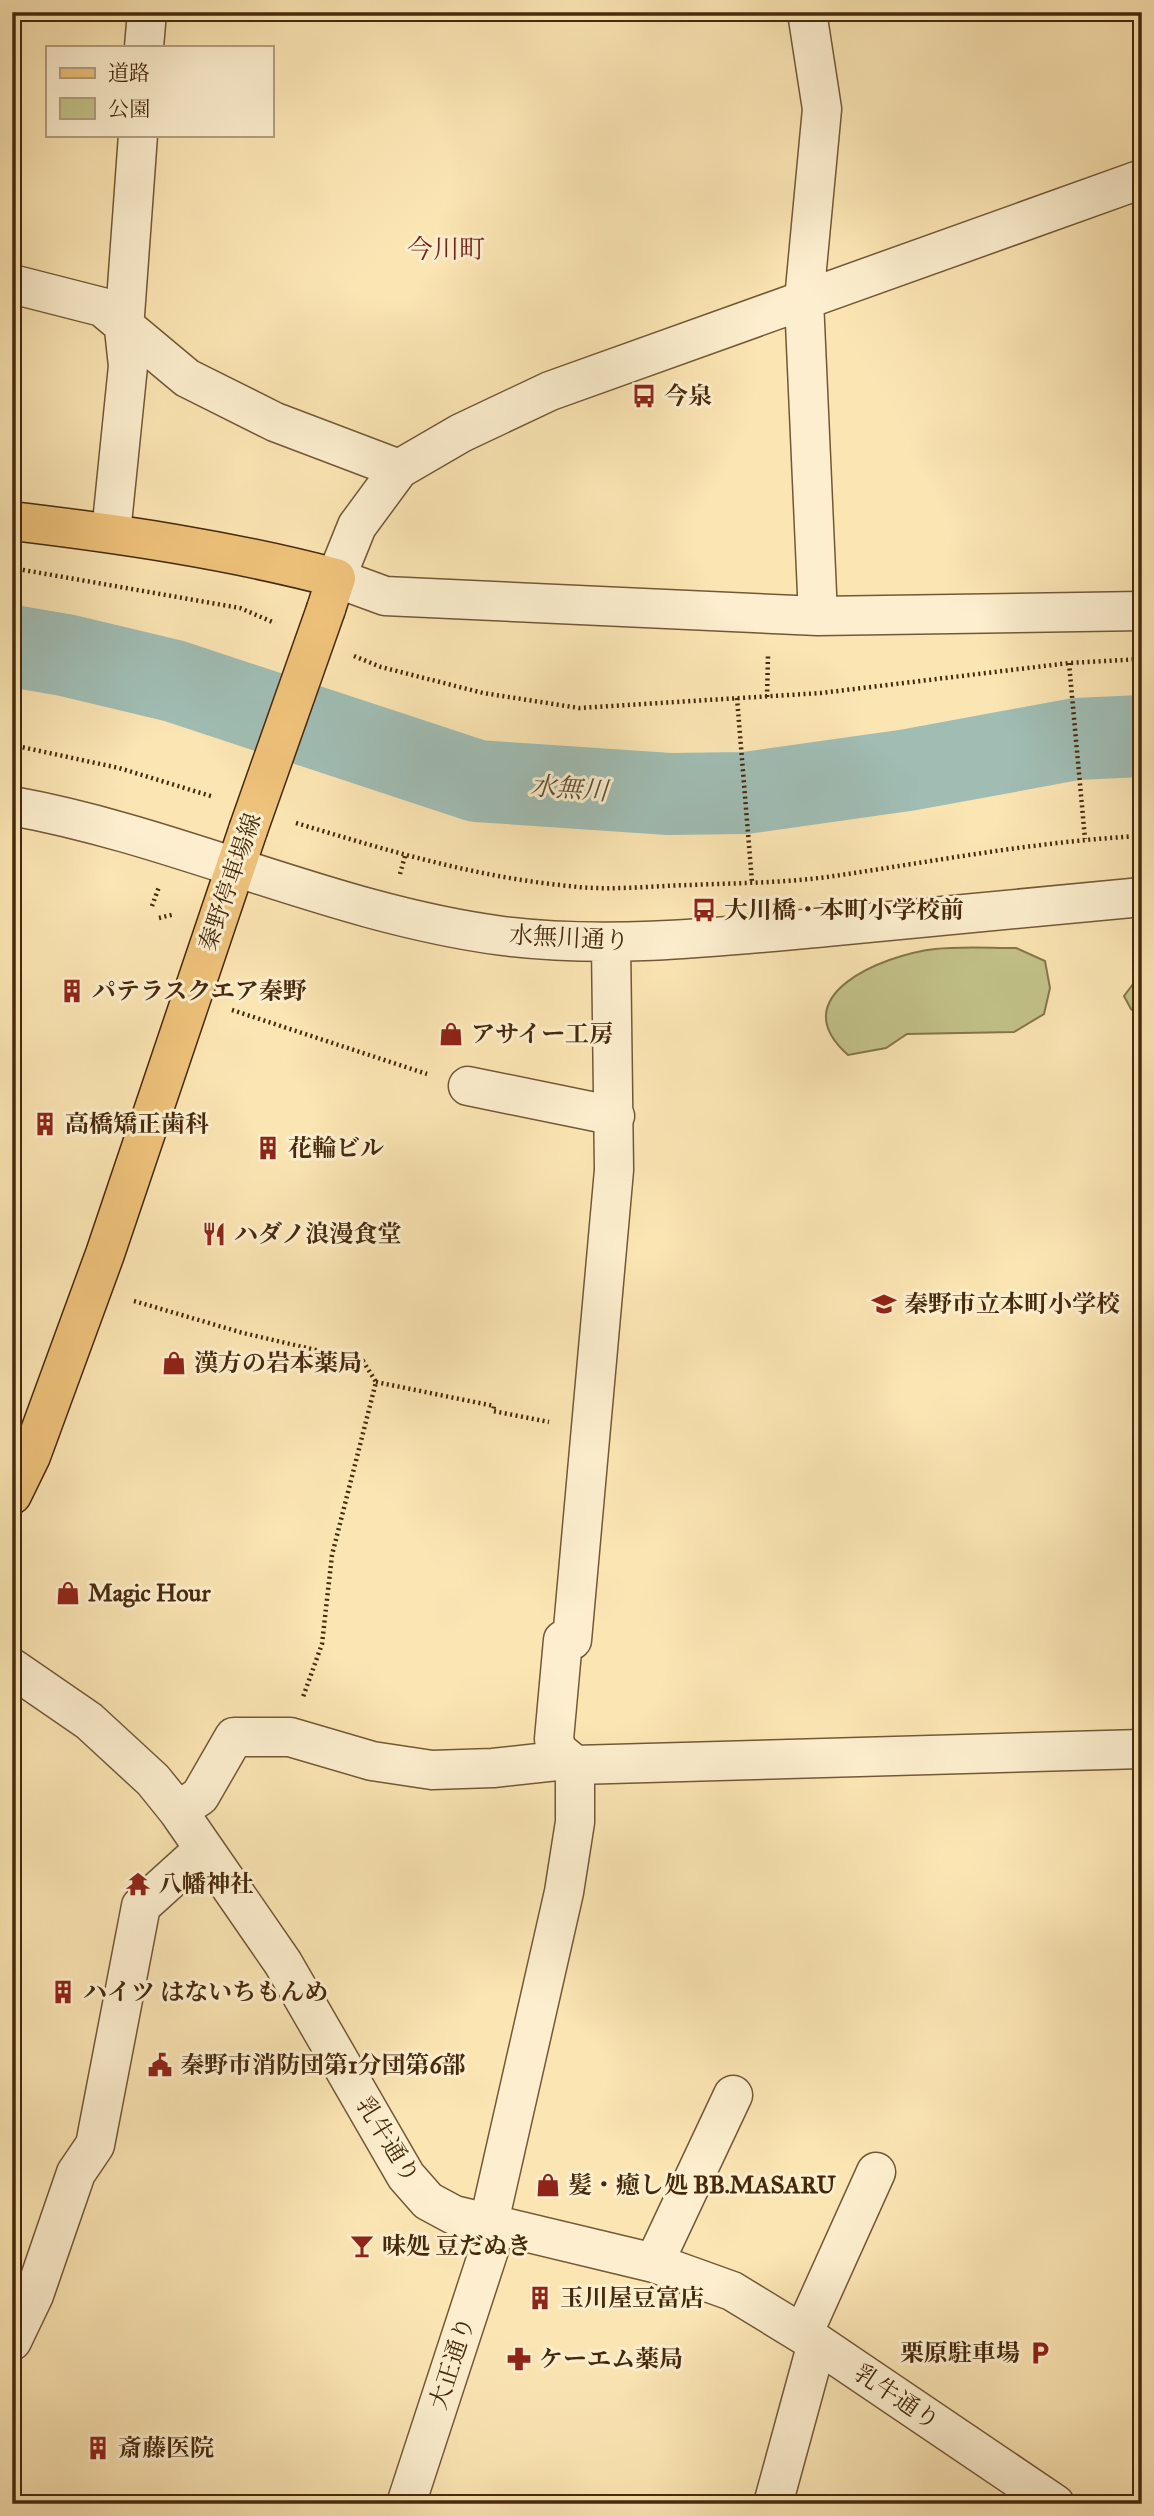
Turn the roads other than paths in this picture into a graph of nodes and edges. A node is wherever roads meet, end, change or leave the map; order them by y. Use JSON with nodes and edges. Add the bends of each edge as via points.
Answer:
{"nodes":[{"id":1,"x":147,"y":12,"type":"edge"},
{"id":2,"x":807,"y":12,"type":"edge"},
{"id":3,"x":144,"y":46,"type":"edge"},
{"id":4,"x":138,"y":136,"type":"edge"},
{"id":5,"x":1142,"y":179,"type":"edge"},
{"id":6,"x":12,"y":284,"type":"edge"},
{"id":7,"x":804,"y":300,"type":"junction"},
{"id":8,"x":124,"y":329,"type":"junction"},
{"id":9,"x":399,"y":469,"type":"junction"},
{"id":10,"x":12,"y":520,"type":"edge"},
{"id":11,"x":111,"y":533,"type":"junction"},
{"id":12,"x":331,"y":593,"type":"junction"},
{"id":13,"x":1142,"y":611,"type":"edge"},
{"id":14,"x":818,"y":616,"type":"junction"},
{"id":15,"x":12,"y":806,"type":"edge"},
{"id":16,"x":234,"y":868,"type":"junction"},
{"id":17,"x":1142,"y":897,"type":"edge"},
{"id":18,"x":611,"y":944,"type":"junction"},
{"id":19,"x":468,"y":1086,"type":"dead end"},
{"id":20,"x":615,"y":1116,"type":"junction"},
{"id":21,"x":12,"y":1495,"type":"edge"},
{"id":22,"x":12,"y":1668,"type":"edge"},
{"id":23,"x":1142,"y":1749,"type":"edge"},
{"id":24,"x":570,"y":1763,"type":"junction"},
{"id":25,"x":178,"y":1811,"type":"junction"},
{"id":26,"x":204,"y":1849,"type":"junction"},
{"id":27,"x":733,"y":2095,"type":"dead end"},
{"id":28,"x":876,"y":2172,"type":"dead end"},
{"id":29,"x":489,"y":2222,"type":"junction"},
{"id":30,"x":654,"y":2263,"type":"junction"},
{"id":31,"x":810,"y":2339,"type":"junction"},
{"id":32,"x":12,"y":2341,"type":"edge"},
{"id":33,"x":406,"y":2504,"type":"edge"},
{"id":34,"x":773,"y":2504,"type":"edge"},
{"id":35,"x":1055,"y":2504,"type":"edge"}],
"edges":[{"from":1,"to":3,"type":"street"},
{"from":2,"to":7,"type":"street","via":[[822,109]]},
{"from":4,"to":8,"type":"street"},
{"from":5,"to":7,"type":"street"},
{"from":6,"to":8,"type":"street","via":[[102,307]]},
{"from":7,"to":9,"type":"street","via":[[550,391],[461,433]]},
{"from":7,"to":14,"type":"street"},
{"from":8,"to":9,"type":"street","via":[[187,378],[275,422]]},
{"from":8,"to":11,"type":"street","via":[[128,366]]},
{"from":9,"to":12,"type":"street","via":[[357,526]]},
{"from":10,"to":11,"type":"main road"},
{"from":11,"to":12,"type":"main road","via":[[266,560]]},
{"from":12,"to":14,"type":"street"},
{"from":12,"to":16,"type":"main road","name":"秦野停車場線","bridge":true},
{"from":13,"to":14,"type":"street"},
{"from":15,"to":16,"type":"street","name":"水無川通り","via":[[61,816]]},
{"from":16,"to":18,"type":"street","name":"水無川通り","via":[[366,909],[502,936]]},
{"from":16,"to":21,"type":"main road","name":"秦野停車場線","via":[[105,1254],[31,1456]]},
{"from":17,"to":18,"type":"street","name":"水無川通り"},
{"from":18,"to":20,"type":"street"},
{"from":19,"to":20,"type":"street"},
{"from":20,"to":24,"type":"street","name":"大正通り","via":[[572,1640],[563,1640],[554,1739],[557,1750]]},
{"from":22,"to":25,"type":"street","name":"乳牛通り","via":[[89,1721],[153,1780]]},
{"from":23,"to":24,"type":"street"},
{"from":24,"to":25,"type":"street","via":[[432,1770],[372,1761],[290,1737],[234,1737],[200,1796]]},
{"from":24,"to":29,"type":"street","name":"大正通り","via":[[575,1822],[564,1892]]},
{"from":25,"to":26,"type":"street","name":"乳牛通り"},
{"from":26,"to":29,"type":"street","name":"乳牛通り","via":[[283,1963],[406,2176],[428,2201],[454,2215]]},
{"from":26,"to":32,"type":"street","via":[[141,1906],[95,2145],[76,2174],[34,2295]]},
{"from":27,"to":30,"type":"street"},
{"from":28,"to":31,"type":"street"},
{"from":29,"to":30,"type":"street","name":"乳牛通り"},
{"from":29,"to":33,"type":"street","name":"大正通り","via":[[489,2247]]},
{"from":30,"to":31,"type":"street","name":"乳牛通り","via":[[732,2291]]},
{"from":31,"to":34,"type":"street"},
{"from":31,"to":35,"type":"street","name":"乳牛通り"}]}
